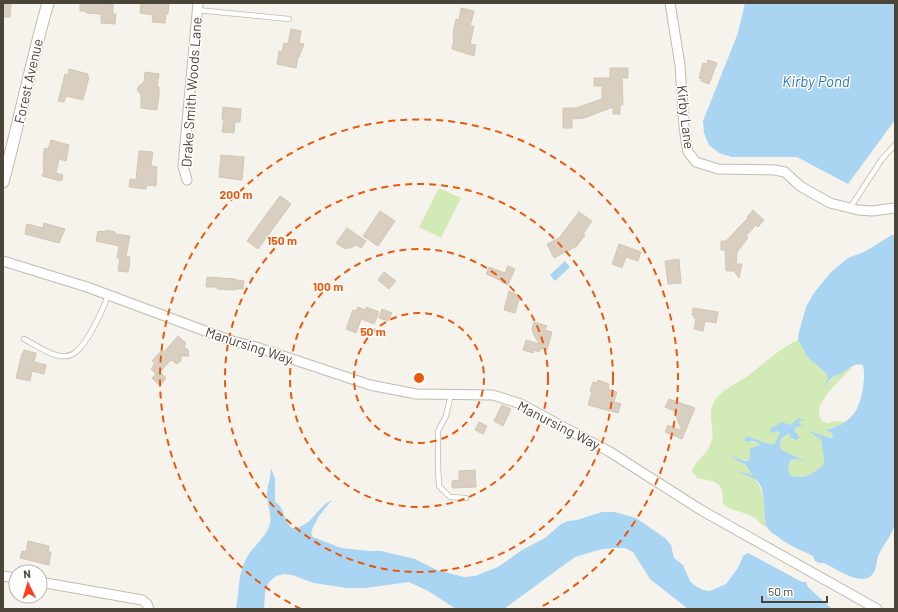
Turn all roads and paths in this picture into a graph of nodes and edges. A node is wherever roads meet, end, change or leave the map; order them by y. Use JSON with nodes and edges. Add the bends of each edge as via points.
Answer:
{"nodes":[{"id":1,"x":48,"y":3,"type":"edge"},
{"id":2,"x":670,"y":3,"type":"edge"},
{"id":3,"x":198,"y":7,"type":"edge"},
{"id":4,"x":289,"y":19,"type":"dead end"},
{"id":5,"x":895,"y":145,"type":"edge"},
{"id":6,"x":6,"y":159,"type":"edge"},
{"id":7,"x":187,"y":180,"type":"dead end"},
{"id":8,"x":3,"y":182,"type":"edge"},
{"id":9,"x":850,"y":208,"type":"junction"},
{"id":10,"x":895,"y":208,"type":"edge"},
{"id":11,"x":3,"y":261,"type":"edge"},
{"id":12,"x":108,"y":295,"type":"junction"},
{"id":13,"x":24,"y":339,"type":"dead end"},
{"id":14,"x":451,"y":394,"type":"junction"},
{"id":15,"x":466,"y":498,"type":"dead end"},
{"id":16,"x":48,"y":583,"type":"edge"},
{"id":17,"x":148,"y":606,"type":"edge"},
{"id":18,"x":877,"y":609,"type":"edge"}],
"edges":[{"from":1,"to":6,"type":"street","name":"Forest Avenue"},
{"from":2,"to":9,"type":"street","name":"Kirby Lane","via":[[680,65],[687,147],[696,162],[718,169],[785,172],[800,186],[830,204]]},
{"from":3,"to":4,"type":"lane"},
{"from":3,"to":7,"type":"street","name":"Drake Smith Woods Lane","via":[[183,166]]},
{"from":5,"to":9,"type":"lane","via":[[882,159]]},
{"from":6,"to":8,"type":"street","name":"Forest Avenue"},
{"from":9,"to":10,"type":"street","name":"Kirby Lane","via":[[872,211]]},
{"from":11,"to":12,"type":"street","name":"Manursing Way"},
{"from":12,"to":13,"type":"lane","via":[[90,333],[76,352],[55,355]]},
{"from":12,"to":14,"type":"street","name":"Manursing Way","via":[[232,341],[370,385],[416,394]]},
{"from":14,"to":15,"type":"lane","via":[[446,416],[438,431],[440,486],[450,497]]},
{"from":14,"to":18,"type":"street","name":"Manursing Way","via":[[493,395],[521,404],[610,452],[702,510]]},
{"from":16,"to":17,"type":"street","via":[[142,600]]}]}
